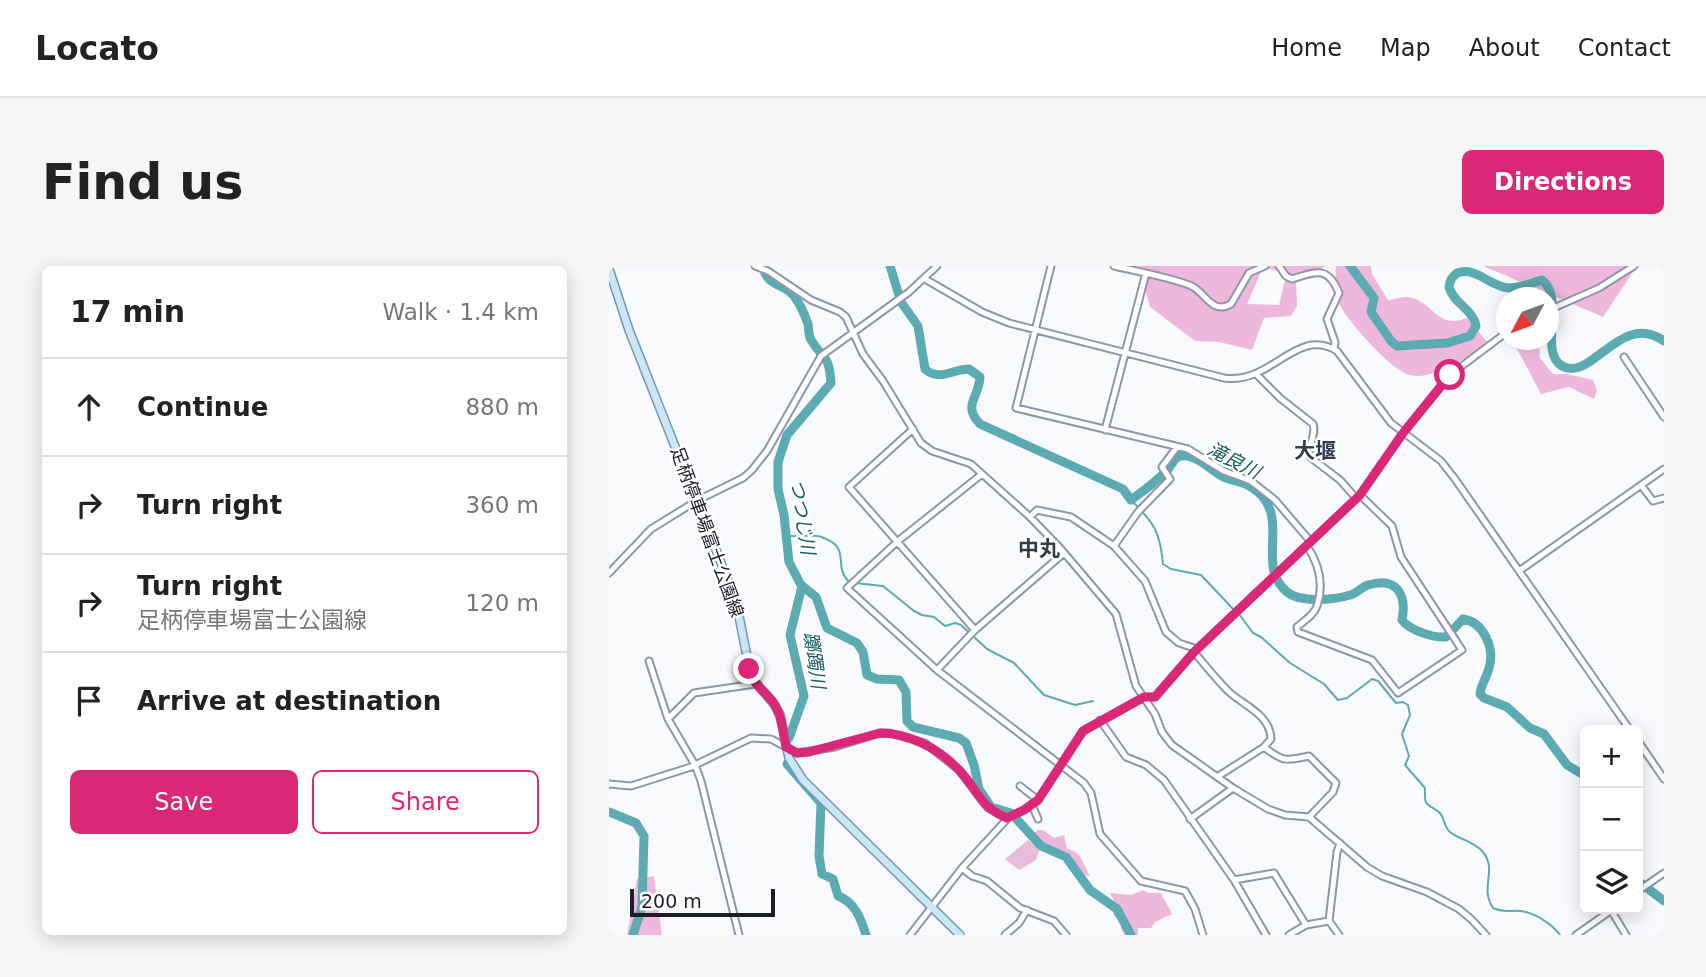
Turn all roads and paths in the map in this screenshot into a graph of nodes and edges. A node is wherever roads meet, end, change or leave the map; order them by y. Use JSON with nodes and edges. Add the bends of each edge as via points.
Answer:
{"nodes":[{"id":1,"x":937,"y":266,"type":"edge"},
{"id":2,"x":1051,"y":266,"type":"edge"},
{"id":3,"x":1114,"y":266,"type":"edge"},
{"id":4,"x":1265,"y":266,"type":"edge"},
{"id":5,"x":1279,"y":266,"type":"edge"},
{"id":6,"x":1634,"y":266,"type":"edge"},
{"id":7,"x":757,"y":267,"type":"edge"},
{"id":8,"x":609,"y":269,"type":"edge"},
{"id":9,"x":1146,"y":273,"type":"junction"},
{"id":10,"x":925,"y":279,"type":"junction"},
{"id":11,"x":1559,"y":305,"type":"edge"},
{"id":12,"x":853,"y":331,"type":"junction"},
{"id":13,"x":1035,"y":331,"type":"junction"},
{"id":14,"x":1496,"y":340,"type":"edge"},
{"id":15,"x":1334,"y":349,"type":"junction"},
{"id":16,"x":1124,"y":353,"type":"junction"},
{"id":17,"x":1624,"y":357,"type":"dead end"},
{"id":18,"x":1256,"y":374,"type":"junction"},
{"id":19,"x":1664,"y":416,"type":"edge"},
{"id":20,"x":913,"y":429,"type":"junction"},
{"id":21,"x":1105,"y":430,"type":"junction"},
{"id":22,"x":1403,"y":433,"type":"junction"},
{"id":23,"x":1177,"y":447,"type":"junction"},
{"id":24,"x":1664,"y":469,"type":"edge"},
{"id":25,"x":982,"y":474,"type":"junction"},
{"id":26,"x":1640,"y":485,"type":"junction"},
{"id":27,"x":1358,"y":497,"type":"junction"},
{"id":28,"x":1664,"y":498,"type":"edge"},
{"id":29,"x":698,"y":500,"type":"junction"},
{"id":30,"x":1030,"y":517,"type":"junction"},
{"id":31,"x":898,"y":541,"type":"junction"},
{"id":32,"x":1309,"y":544,"type":"junction"},
{"id":33,"x":1114,"y":545,"type":"junction"},
{"id":34,"x":1064,"y":553,"type":"junction"},
{"id":35,"x":1519,"y":571,"type":"junction"},
{"id":36,"x":609,"y":573,"type":"edge"},
{"id":37,"x":975,"y":630,"type":"junction"},
{"id":38,"x":1196,"y":651,"type":"junction"},
{"id":39,"x":649,"y":662,"type":"dead end"},
{"id":40,"x":937,"y":670,"type":"junction"},
{"id":41,"x":755,"y":684,"type":"junction"},
{"id":42,"x":1144,"y":697,"type":"junction"},
{"id":43,"x":668,"y":719,"type":"junction"},
{"id":44,"x":1100,"y":720,"type":"junction"},
{"id":45,"x":1627,"y":725,"type":"edge"},
{"id":46,"x":786,"y":747,"type":"junction"},
{"id":47,"x":1264,"y":747,"type":"junction"},
{"id":48,"x":1643,"y":748,"type":"edge"},
{"id":49,"x":694,"y":766,"type":"junction"},
{"id":50,"x":1061,"y":766,"type":"junction"},
{"id":51,"x":1217,"y":777,"type":"junction"},
{"id":52,"x":1664,"y":779,"type":"edge"},
{"id":53,"x":609,"y":784,"type":"edge"},
{"id":54,"x":1020,"y":786,"type":"dead end"},
{"id":55,"x":1233,"y":788,"type":"junction"},
{"id":56,"x":1038,"y":800,"type":"junction"},
{"id":57,"x":1032,"y":805,"type":"junction"},
{"id":58,"x":1011,"y":816,"type":"junction"},
{"id":59,"x":1309,"y":817,"type":"junction"},
{"id":60,"x":1038,"y":819,"type":"dead end"},
{"id":61,"x":1190,"y":819,"type":"junction"},
{"id":62,"x":1340,"y":843,"type":"junction"},
{"id":63,"x":962,"y":868,"type":"junction"},
{"id":64,"x":1664,"y":873,"type":"edge"},
{"id":65,"x":1234,"y":880,"type":"junction"},
{"id":66,"x":1643,"y":887,"type":"edge"},
{"id":67,"x":931,"y":906,"type":"junction"},
{"id":68,"x":1027,"y":910,"type":"junction"},
{"id":69,"x":1605,"y":914,"type":"edge"},
{"id":70,"x":1615,"y":914,"type":"edge"},
{"id":71,"x":1329,"y":920,"type":"junction"},
{"id":72,"x":1306,"y":925,"type":"junction"},
{"id":73,"x":739,"y":935,"type":"edge"},
{"id":74,"x":910,"y":935,"type":"edge"},
{"id":75,"x":960,"y":935,"type":"edge"},
{"id":76,"x":1005,"y":935,"type":"edge"},
{"id":77,"x":1066,"y":935,"type":"edge"},
{"id":78,"x":1203,"y":935,"type":"edge"},
{"id":79,"x":1266,"y":935,"type":"edge"},
{"id":80,"x":1289,"y":935,"type":"edge"},
{"id":81,"x":1339,"y":935,"type":"edge"},
{"id":82,"x":1486,"y":935,"type":"edge"},
{"id":83,"x":1576,"y":935,"type":"edge"},
{"id":84,"x":1626,"y":935,"type":"edge"}],
"edges":[{"from":1,"to":10,"type":"street"},
{"from":2,"to":13,"type":"street"},
{"from":3,"to":9,"type":"street"},
{"from":4,"to":9,"type":"street","via":[[1249,274],[1228,307],[1211,305],[1193,287]]},
{"from":5,"to":15,"type":"street","via":[[1292,279],[1318,271],[1335,282],[1339,293],[1327,319]]},
{"from":6,"to":11,"type":"street"},
{"from":7,"to":12,"type":"street","via":[[811,300],[841,312]]},
{"from":8,"to":29,"type":"main road","name":"足柄停車場富士公園線"},
{"from":9,"to":16,"type":"street"},
{"from":10,"to":12,"type":"street"},
{"from":10,"to":13,"type":"street","via":[[982,312]]},
{"from":12,"to":20,"type":"street"},
{"from":12,"to":29,"type":"street","via":[[821,356],[753,470]]},
{"from":13,"to":16,"type":"street"},
{"from":13,"to":21,"type":"street","via":[[1016,408]]},
{"from":14,"to":22,"type":"street","via":[[1454,371]]},
{"from":15,"to":18,"type":"street","via":[[1305,345]]},
{"from":15,"to":22,"type":"street"},
{"from":16,"to":18,"type":"street","via":[[1224,378]]},
{"from":16,"to":21,"type":"street"},
{"from":17,"to":19,"type":"street"},
{"from":18,"to":27,"type":"street","via":[[1313,424],[1310,457]]},
{"from":20,"to":25,"type":"street","via":[[932,451],[971,464]]},
{"from":20,"to":31,"type":"street","via":[[849,487]]},
{"from":21,"to":23,"type":"street"},
{"from":22,"to":27,"type":"street"},
{"from":22,"to":35,"type":"street","via":[[1441,461]]},
{"from":23,"to":32,"type":"street","via":[[1251,481],[1275,500]]},
{"from":23,"to":33,"type":"street","via":[[1162,467],[1170,479]]},
{"from":24,"to":26,"type":"street"},
{"from":25,"to":30,"type":"street"},
{"from":25,"to":31,"type":"street"},
{"from":26,"to":28,"type":"street","via":[[1653,501]]},
{"from":26,"to":35,"type":"street"},
{"from":27,"to":32,"type":"street"},
{"from":27,"to":32,"type":"street","via":[[1392,526],[1401,557],[1462,650],[1398,693],[1372,660],[1298,632],[1297,627],[1317,606],[1319,570]]},
{"from":29,"to":36,"type":"street","via":[[652,529]]},
{"from":29,"to":41,"type":"main road","name":"足柄停車場富士公園線","via":[[736,601]]},
{"from":30,"to":33,"type":"street","via":[[1037,510],[1071,517]]},
{"from":30,"to":34,"type":"street"},
{"from":31,"to":37,"type":"street"},
{"from":31,"to":40,"type":"street","via":[[847,588]]},
{"from":32,"to":38,"type":"street"},
{"from":33,"to":38,"type":"street","via":[[1145,581],[1166,632]]},
{"from":34,"to":37,"type":"street"},
{"from":34,"to":42,"type":"street","via":[[1116,614],[1136,686]]},
{"from":35,"to":45,"type":"street"},
{"from":37,"to":40,"type":"street"},
{"from":38,"to":42,"type":"street","via":[[1155,697]]},
{"from":38,"to":47,"type":"street","via":[[1225,688],[1256,710],[1271,731]]},
{"from":39,"to":43,"type":"street"},
{"from":40,"to":50,"type":"street"},
{"from":41,"to":43,"type":"street","via":[[694,693]]},
{"from":41,"to":46,"type":"main road","name":"足柄停車場富士公園線","via":[[780,716]]},
{"from":42,"to":44,"type":"street"},
{"from":42,"to":51,"type":"street","via":[[1172,745]]},
{"from":43,"to":49,"type":"street"},
{"from":44,"to":50,"type":"street","via":[[1083,731]]},
{"from":44,"to":61,"type":"street","via":[[1126,757],[1146,765],[1164,780]]},
{"from":46,"to":49,"type":"street","via":[[751,738]]},
{"from":46,"to":58,"type":"street","via":[[797,753],[809,752],[880,733],[925,743],[959,770],[988,808]]},
{"from":46,"to":67,"type":"main road","name":"足柄停車場富士公園線","via":[[803,780]]},
{"from":47,"to":51,"type":"street"},
{"from":47,"to":59,"type":"street","via":[[1280,759],[1309,756],[1336,783]]},
{"from":48,"to":52,"type":"street"},
{"from":49,"to":53,"type":"street","via":[[631,786]]},
{"from":49,"to":73,"type":"street","via":[[705,792]]},
{"from":50,"to":56,"type":"street"},
{"from":50,"to":78,"type":"street","via":[[1088,788],[1100,834],[1141,881],[1185,891]]},
{"from":51,"to":55,"type":"street"},
{"from":54,"to":56,"type":"street"},
{"from":55,"to":59,"type":"street","via":[[1285,816]]},
{"from":55,"to":61,"type":"street"},
{"from":56,"to":57,"type":"street"},
{"from":57,"to":58,"type":"street"},
{"from":57,"to":60,"type":"street"},
{"from":58,"to":63,"type":"street"},
{"from":59,"to":62,"type":"street"},
{"from":61,"to":65,"type":"street"},
{"from":62,"to":71,"type":"street"},
{"from":62,"to":82,"type":"street","via":[[1377,873],[1459,909]]},
{"from":63,"to":67,"type":"street"},
{"from":63,"to":68,"type":"street"},
{"from":64,"to":66,"type":"street"},
{"from":65,"to":72,"type":"street","via":[[1274,873]]},
{"from":65,"to":79,"type":"street"},
{"from":67,"to":74,"type":"street"},
{"from":67,"to":75,"type":"main road","name":"足柄停車場富士公園線"},
{"from":68,"to":76,"type":"street"},
{"from":68,"to":77,"type":"street","via":[[1054,921]]},
{"from":69,"to":83,"type":"street"},
{"from":70,"to":84,"type":"street"},
{"from":71,"to":72,"type":"street"},
{"from":71,"to":81,"type":"street"},
{"from":72,"to":80,"type":"street"}]}
